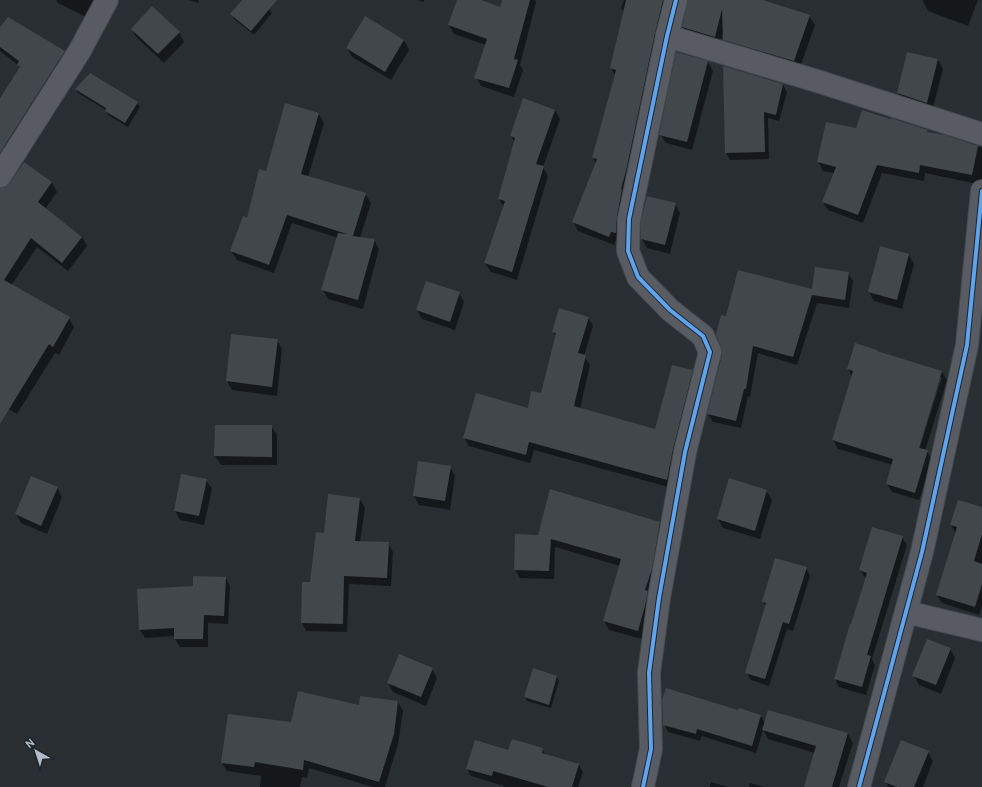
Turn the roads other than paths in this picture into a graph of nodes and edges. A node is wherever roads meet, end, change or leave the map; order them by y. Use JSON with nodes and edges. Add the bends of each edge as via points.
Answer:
{"nodes":[{"id":1,"x":107,"y":0,"type":"edge"},
{"id":2,"x":676,"y":0,"type":"edge"},
{"id":3,"x":667,"y":36,"type":"junction"},
{"id":4,"x":982,"y":134,"type":"edge"},
{"id":5,"x":0,"y":176,"type":"edge"},
{"id":6,"x":982,"y":191,"type":"edge"},
{"id":7,"x":906,"y":612,"type":"junction"},
{"id":8,"x":982,"y":630,"type":"edge"},
{"id":9,"x":644,"y":787,"type":"edge"},
{"id":10,"x":859,"y":787,"type":"edge"}],
"edges":[{"from":1,"to":5,"type":"street","via":[[79,52]]},
{"from":2,"to":3,"type":"street"},
{"from":3,"to":4,"type":"street"},
{"from":3,"to":9,"type":"street","via":[[629,219],[628,251],[638,276],[670,310],[703,336],[710,352],[685,452],[659,598],[649,673],[651,749]]},
{"from":6,"to":7,"type":"street","via":[[967,346],[922,552]]},
{"from":7,"to":8,"type":"street"},
{"from":7,"to":10,"type":"street"}]}
